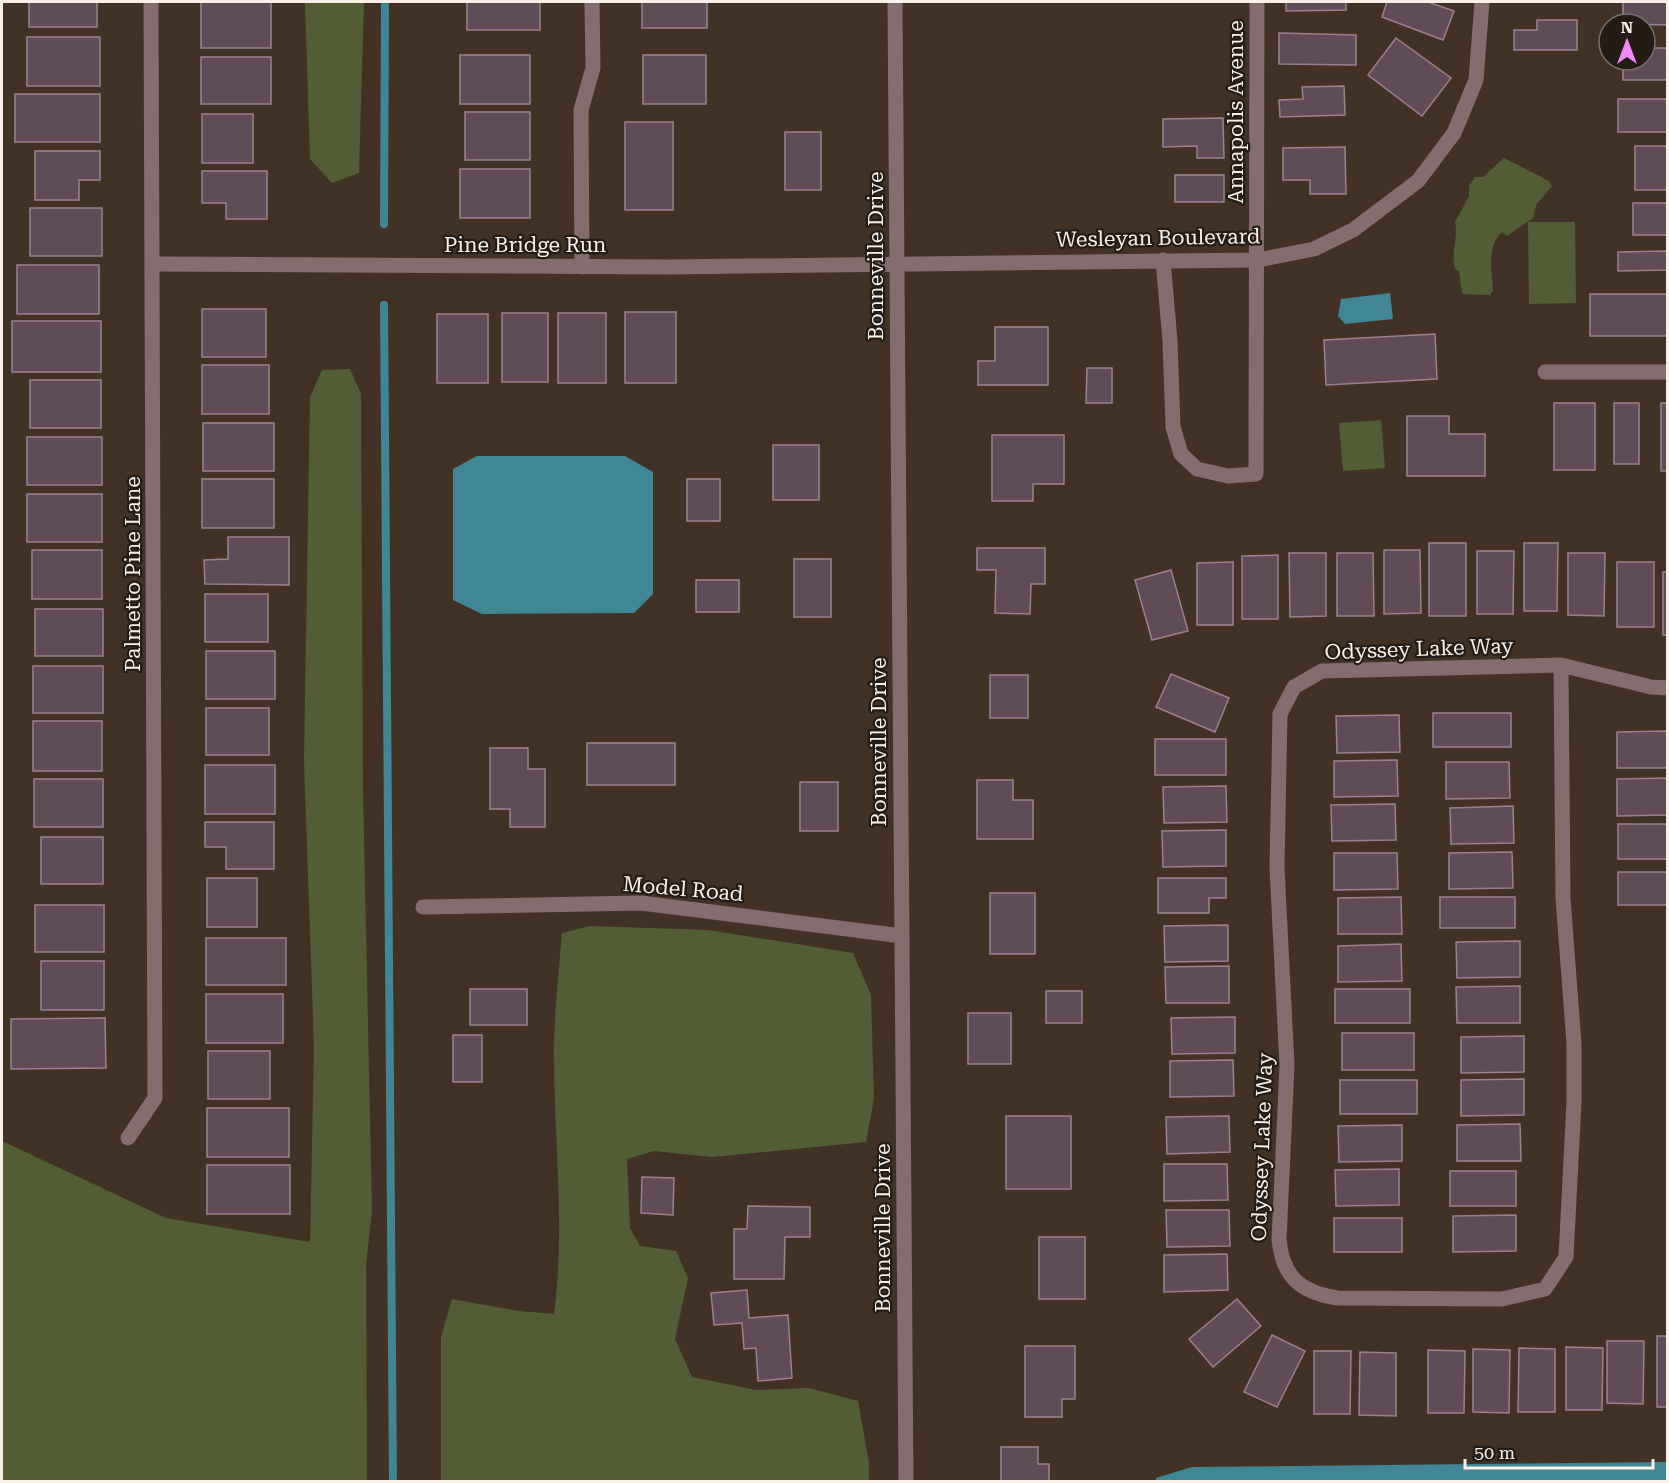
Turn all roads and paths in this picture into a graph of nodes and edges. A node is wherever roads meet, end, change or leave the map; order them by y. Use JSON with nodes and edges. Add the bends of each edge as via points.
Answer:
{"nodes":[{"id":1,"x":151,"y":2,"type":"edge"},
{"id":2,"x":592,"y":2,"type":"edge"},
{"id":3,"x":896,"y":2,"type":"edge"},
{"id":4,"x":1257,"y":2,"type":"edge"},
{"id":5,"x":1482,"y":2,"type":"edge"},
{"id":6,"x":1163,"y":260,"type":"junction"},
{"id":7,"x":1258,"y":260,"type":"junction"},
{"id":8,"x":896,"y":262,"type":"junction"},
{"id":9,"x":153,"y":264,"type":"junction"},
{"id":10,"x":582,"y":267,"type":"junction"},
{"id":11,"x":1545,"y":372,"type":"dead end"},
{"id":12,"x":1668,"y":372,"type":"edge"},
{"id":13,"x":1561,"y":665,"type":"junction"},
{"id":14,"x":1668,"y":688,"type":"edge"},
{"id":15,"x":423,"y":908,"type":"dead end"},
{"id":16,"x":902,"y":936,"type":"junction"},
{"id":17,"x":128,"y":1138,"type":"dead end"},
{"id":18,"x":906,"y":1482,"type":"edge"}],
"edges":[{"from":1,"to":9,"type":"street","name":"Palmetto Pine Lane"},
{"from":2,"to":10,"type":"street","via":[[593,68],[581,110]]},
{"from":3,"to":8,"type":"street","name":"Bonneville Drive"},
{"from":4,"to":7,"type":"street","name":"Annapolis Avenue"},
{"from":5,"to":7,"type":"street","name":"Wesleyan Boulevard","via":[[1476,80],[1454,133],[1418,181],[1353,230],[1314,249]]},
{"from":6,"to":7,"type":"street","name":"Wesleyan Boulevard"},
{"from":6,"to":7,"type":"street","name":"Annapolis Avenue","via":[[1173,427],[1181,454],[1197,469],[1228,476],[1256,474]]},
{"from":6,"to":8,"type":"street","name":"Wesleyan Boulevard"},
{"from":8,"to":10,"type":"street","name":"Pine Bridge Run"},
{"from":8,"to":16,"type":"street","name":"Bonneville Drive"},
{"from":9,"to":10,"type":"street","name":"Pine Bridge Run"},
{"from":9,"to":17,"type":"street","name":"Palmetto Pine Lane","via":[[155,1098]]},
{"from":11,"to":12,"type":"street"},
{"from":13,"to":13,"type":"street","name":"Odyssey Lake Way","via":[[1322,670],[1294,687],[1280,714],[1277,868],[1287,1065],[1280,1257],[1299,1286],[1315,1294],[1337,1298],[1502,1299],[1545,1289],[1566,1257],[1574,1044],[1563,898]]},
{"from":13,"to":14,"type":"street","name":"Odyssey Lake Way"},
{"from":15,"to":16,"type":"street","name":"Model Road","via":[[640,903]]},
{"from":16,"to":18,"type":"street","name":"Bonneville Drive"}]}
